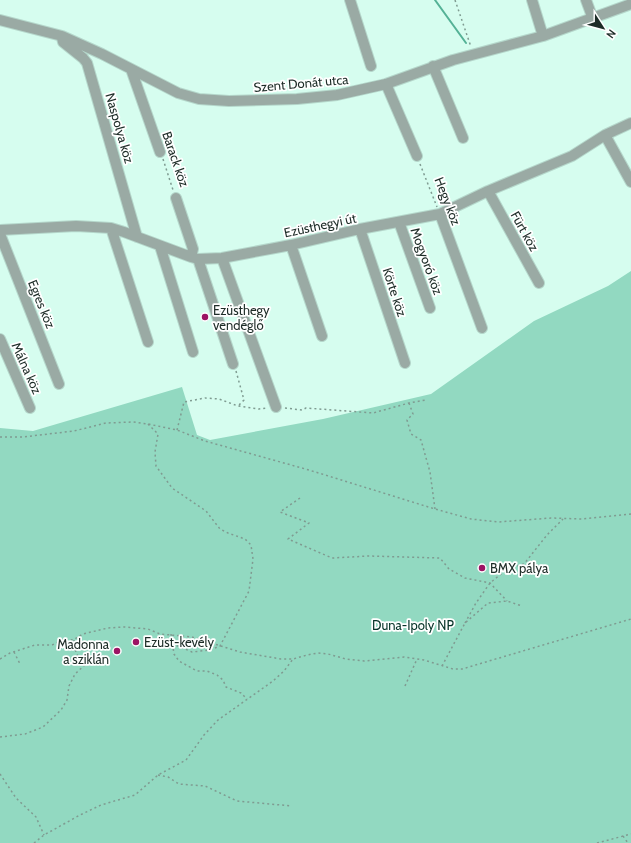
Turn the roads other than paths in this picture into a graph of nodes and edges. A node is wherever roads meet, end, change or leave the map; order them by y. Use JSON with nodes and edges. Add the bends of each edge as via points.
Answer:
{"nodes":[{"id":1,"x":350,"y":0,"type":"edge"},
{"id":2,"x":532,"y":0,"type":"edge"},
{"id":3,"x":586,"y":0,"type":"edge"},
{"id":4,"x":631,"y":4,"type":"edge"},
{"id":5,"x":593,"y":19,"type":"junction"},
{"id":6,"x":0,"y":20,"type":"edge"},
{"id":7,"x":62,"y":36,"type":"junction"},
{"id":8,"x":543,"y":36,"type":"junction"},
{"id":9,"x":371,"y":66,"type":"dead end"},
{"id":10,"x":434,"y":66,"type":"junction"},
{"id":11,"x":131,"y":69,"type":"junction"},
{"id":12,"x":386,"y":84,"type":"junction"},
{"id":13,"x":631,"y":123,"type":"edge"},
{"id":14,"x":605,"y":135,"type":"junction"},
{"id":15,"x":463,"y":138,"type":"dead end"},
{"id":16,"x":160,"y":152,"type":"road end"},
{"id":17,"x":417,"y":156,"type":"road end"},
{"id":18,"x":631,"y":182,"type":"edge"},
{"id":19,"x":488,"y":191,"type":"junction"},
{"id":20,"x":176,"y":198,"type":"road end"},
{"id":21,"x":440,"y":214,"type":"junction"},
{"id":22,"x":399,"y":222,"type":"junction"},
{"id":23,"x":111,"y":228,"type":"junction"},
{"id":24,"x":360,"y":229,"type":"junction"},
{"id":25,"x":0,"y":230,"type":"edge"},
{"id":26,"x":0,"y":234,"type":"edge"},
{"id":27,"x":137,"y":237,"type":"junction"},
{"id":28,"x":291,"y":245,"type":"junction"},
{"id":29,"x":160,"y":246,"type":"junction"},
{"id":30,"x":194,"y":258,"type":"junction"},
{"id":31,"x":222,"y":258,"type":"junction"},
{"id":32,"x":539,"y":283,"type":"dead end"},
{"id":33,"x":430,"y":308,"type":"dead end"},
{"id":34,"x":482,"y":328,"type":"dead end"},
{"id":35,"x":322,"y":336,"type":"dead end"},
{"id":36,"x":0,"y":339,"type":"edge"},
{"id":37,"x":148,"y":342,"type":"dead end"},
{"id":38,"x":193,"y":352,"type":"dead end"},
{"id":39,"x":405,"y":363,"type":"dead end"},
{"id":40,"x":233,"y":364,"type":"road end"},
{"id":41,"x":59,"y":384,"type":"dead end"},
{"id":42,"x":276,"y":407,"type":"road end"},
{"id":43,"x":30,"y":408,"type":"dead end"}],
"edges":[{"from":1,"to":9,"type":"street"},
{"from":2,"to":8,"type":"street"},
{"from":3,"to":5,"type":"street"},
{"from":4,"to":5,"type":"street","name":"Szent Donát utca"},
{"from":5,"to":8,"type":"street","name":"Szent Donát utca"},
{"from":6,"to":7,"type":"street","name":"Szent Donát utca"},
{"from":7,"to":11,"type":"street","name":"Szent Donát utca"},
{"from":7,"to":27,"type":"street","name":"Naspolya köz","via":[[63,42],[87,63]]},
{"from":8,"to":10,"type":"street","name":"Szent Donát utca"},
{"from":10,"to":12,"type":"street","name":"Szent Donát utca"},
{"from":10,"to":15,"type":"street"},
{"from":11,"to":12,"type":"street","name":"Szent Donát utca","via":[[178,93],[199,99],[229,101],[324,96]]},
{"from":11,"to":16,"type":"street","name":"Barack köz"},
{"from":12,"to":17,"type":"street"},
{"from":13,"to":14,"type":"street","name":"Ezüsthegyi út"},
{"from":14,"to":18,"type":"street"},
{"from":14,"to":19,"type":"street","name":"Ezüsthegyi út","via":[[572,156]]},
{"from":19,"to":21,"type":"street","name":"Ezüsthegyi út"},
{"from":19,"to":32,"type":"street","name":"Fürt köz"},
{"from":20,"to":30,"type":"street","name":"Barack köz"},
{"from":21,"to":22,"type":"street","name":"Ezüsthegyi út"},
{"from":21,"to":34,"type":"street","name":"Hegy köz"},
{"from":22,"to":24,"type":"street","name":"Ezüsthegyi út"},
{"from":22,"to":33,"type":"street","name":"Mogyoró köz"},
{"from":23,"to":25,"type":"street","name":"Ezüsthegyi út","via":[[76,226]]},
{"from":23,"to":27,"type":"street","name":"Ezüsthegyi út"},
{"from":23,"to":37,"type":"street"},
{"from":24,"to":28,"type":"street","name":"Ezüsthegyi út"},
{"from":24,"to":39,"type":"street","name":"Körte köz"},
{"from":26,"to":41,"type":"street","name":"Egres köz"},
{"from":27,"to":29,"type":"street","name":"Ezüsthegyi út"},
{"from":28,"to":31,"type":"street","name":"Ezüsthegyi út"},
{"from":28,"to":35,"type":"street"},
{"from":29,"to":30,"type":"street","name":"Ezüsthegyi út"},
{"from":29,"to":38,"type":"street"},
{"from":30,"to":31,"type":"street","name":"Ezüsthegyi út"},
{"from":30,"to":40,"type":"street","name":"Barack köz"},
{"from":31,"to":42,"type":"street"},
{"from":36,"to":43,"type":"street","name":"Málna köz"}]}
